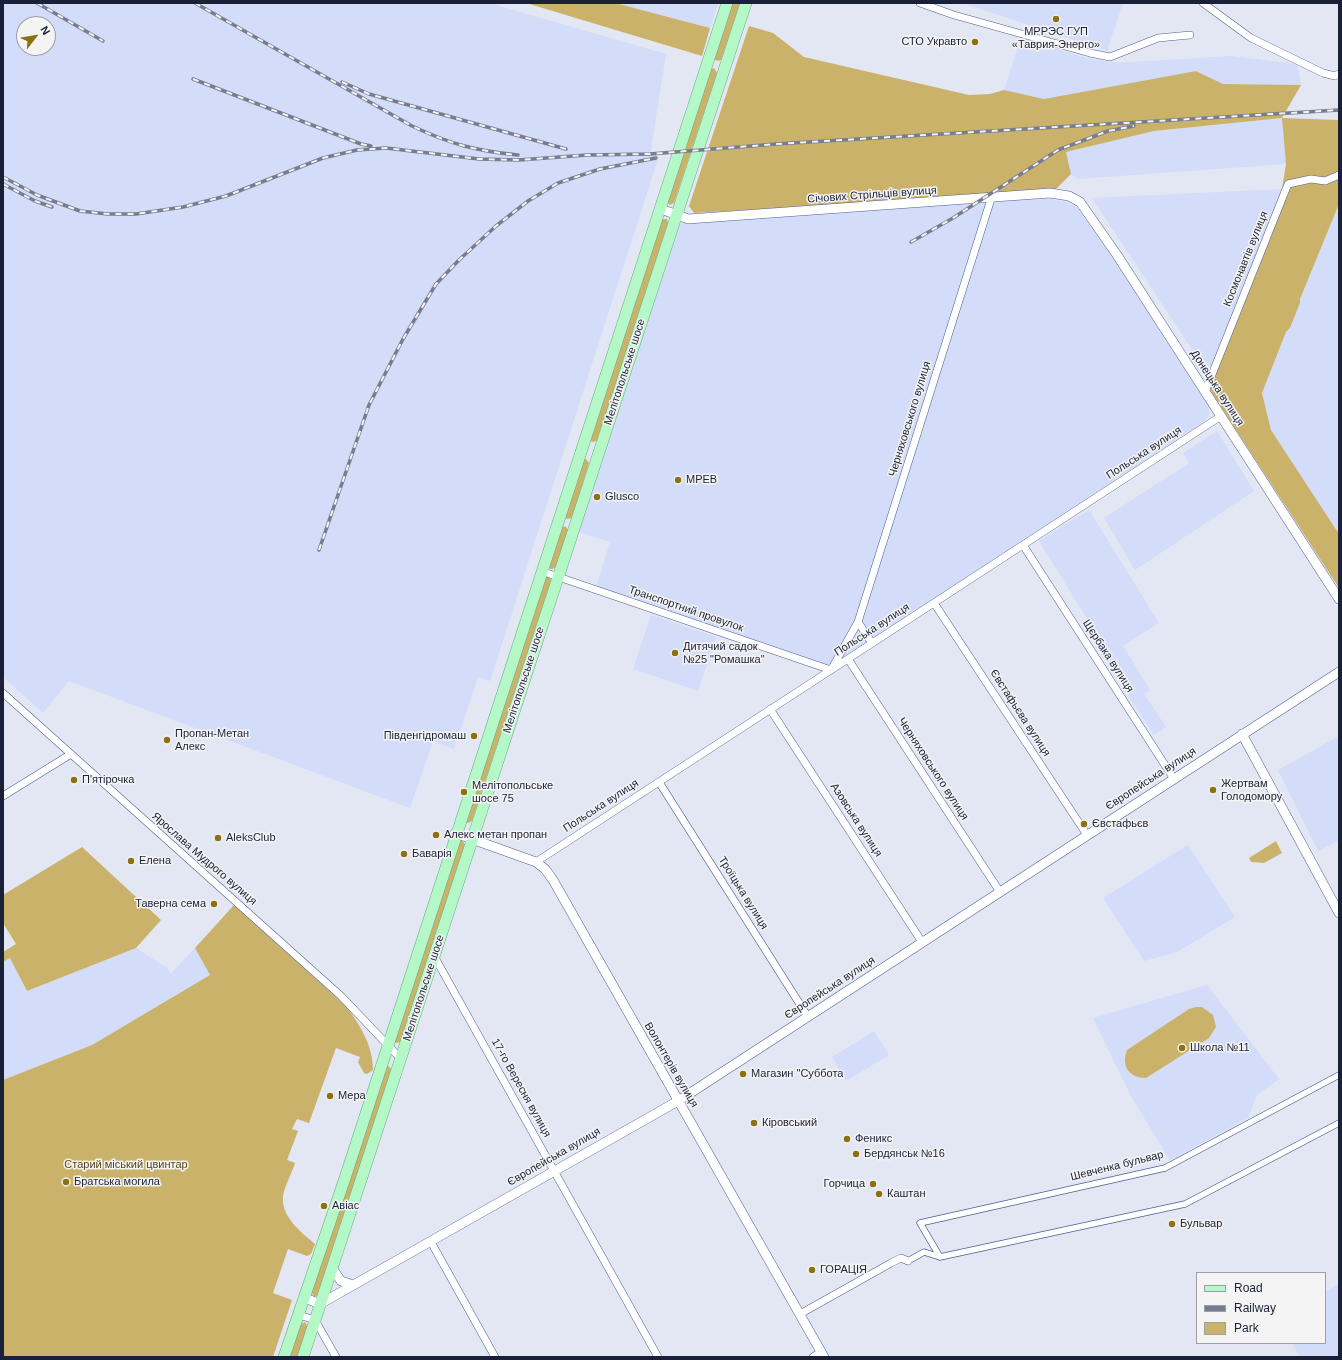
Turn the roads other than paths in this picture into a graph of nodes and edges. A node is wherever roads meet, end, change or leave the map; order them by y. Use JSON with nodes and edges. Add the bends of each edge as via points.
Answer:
{"nodes":[{"id":1,"x":727,"y":3,"type":"edge"},
{"id":2,"x":746,"y":3,"type":"edge"},
{"id":3,"x":920,"y":3,"type":"edge"},
{"id":4,"x":1203,"y":3,"type":"edge"},
{"id":5,"x":1190,"y":35,"type":"dead end"},
{"id":6,"x":1339,"y":74,"type":"edge"},
{"id":7,"x":1339,"y":174,"type":"edge"},
{"id":8,"x":1069,"y":196,"type":"joint"},
{"id":9,"x":991,"y":199,"type":"junction"},
{"id":10,"x":661,"y":209,"type":"junction"},
{"id":11,"x":677,"y":215,"type":"junction"},
{"id":12,"x":1205,"y":392,"type":"junction"},
{"id":13,"x":1221,"y":416,"type":"junction"},
{"id":14,"x":1023,"y":545,"type":"junction"},
{"id":15,"x":541,"y":571,"type":"junction"},
{"id":16,"x":558,"y":577,"type":"junction"},
{"id":17,"x":1339,"y":599,"type":"edge"},
{"id":18,"x":934,"y":603,"type":"junction"},
{"id":19,"x":858,"y":622,"type":"junction"},
{"id":20,"x":872,"y":643,"type":"junction"},
{"id":21,"x":848,"y":659,"type":"junction"},
{"id":22,"x":831,"y":670,"type":"junction"},
{"id":23,"x":1339,"y":672,"type":"edge"},
{"id":24,"x":3,"y":693,"type":"edge"},
{"id":25,"x":770,"y":709,"type":"junction"},
{"id":26,"x":1242,"y":734,"type":"junction"},
{"id":27,"x":71,"y":754,"type":"junction"},
{"id":28,"x":1174,"y":779,"type":"junction"},
{"id":29,"x":659,"y":782,"type":"junction"},
{"id":30,"x":3,"y":796,"type":"edge"},
{"id":31,"x":455,"y":833,"type":"junction"},
{"id":32,"x":1087,"y":835,"type":"junction"},
{"id":33,"x":472,"y":839,"type":"junction"},
{"id":34,"x":536,"y":862,"type":"junction"},
{"id":35,"x":1000,"y":892,"type":"junction"},
{"id":36,"x":1339,"y":913,"type":"edge"},
{"id":37,"x":922,"y":942,"type":"junction"},
{"id":38,"x":434,"y":956,"type":"junction"},
{"id":39,"x":808,"y":1017,"type":"junction"},
{"id":40,"x":388,"y":1044,"type":"junction"},
{"id":41,"x":401,"y":1059,"type":"junction"},
{"id":42,"x":1339,"y":1075,"type":"edge"},
{"id":43,"x":678,"y":1101,"type":"junction"},
{"id":44,"x":1339,"y":1123,"type":"edge"},
{"id":45,"x":554,"y":1171,"type":"junction"},
{"id":46,"x":431,"y":1242,"type":"junction"},
{"id":47,"x":940,"y":1257,"type":"junction"},
{"id":48,"x":908,"y":1261,"type":"joint"},
{"id":49,"x":332,"y":1268,"type":"junction"},
{"id":50,"x":354,"y":1285,"type":"junction"},
{"id":51,"x":305,"y":1298,"type":"junction"},
{"id":52,"x":320,"y":1304,"type":"junction"},
{"id":53,"x":800,"y":1314,"type":"junction"},
{"id":54,"x":299,"y":1315,"type":"junction"},
{"id":55,"x":315,"y":1320,"type":"junction"},
{"id":56,"x":823,"y":1355,"type":"edge"},
{"id":57,"x":284,"y":1357,"type":"edge"},
{"id":58,"x":303,"y":1357,"type":"edge"},
{"id":59,"x":336,"y":1357,"type":"edge"},
{"id":60,"x":495,"y":1357,"type":"edge"},
{"id":61,"x":658,"y":1357,"type":"edge"},
{"id":62,"x":813,"y":1357,"type":"edge"}],
"edges":[{"from":1,"to":10,"type":"main road","name":"Мелітопольське шосе"},
{"from":2,"to":11,"type":"main road","name":"Мелітопольське шосе"},
{"from":3,"to":5,"type":"street","via":[[1110,57],[1158,38]]},
{"from":4,"to":6,"type":"street","via":[[1251,38],[1323,73],[1335,76]]},
{"from":7,"to":12,"type":"street","name":"Космонавтів вулиця","via":[[1325,181],[1312,179],[1288,184]]},
{"from":8,"to":9,"type":"street","name":"Січових Стрільців вулиця","via":[[1050,193]]},
{"from":8,"to":12,"type":"street","name":"Донецька вулиця","via":[[1080,202],[1117,254]]},
{"from":9,"to":11,"type":"street","name":"Січових Стрільців вулиця","via":[[688,219]]},
{"from":9,"to":19,"type":"street","name":"Черняховського вулиця"},
{"from":10,"to":11,"type":"street","name":"Січових Стрільців вулиця"},
{"from":10,"to":15,"type":"main road","name":"Мелітопольське шосе"},
{"from":11,"to":16,"type":"main road","name":"Мелітопольське шосе"},
{"from":12,"to":13,"type":"street","name":"Донецька вулиця"},
{"from":13,"to":14,"type":"street","name":"Польська вулиця"},
{"from":13,"to":17,"type":"street","name":"Донецька вулиця"},
{"from":14,"to":18,"type":"street","name":"Польська вулиця"},
{"from":14,"to":28,"type":"street","name":"Щєрбака вулиця"},
{"from":15,"to":16,"type":"street","name":"Транспортний провулок"},
{"from":15,"to":31,"type":"main road","name":"Мелітопольське шосе"},
{"from":16,"to":22,"type":"street","name":"Транспортний провулок"},
{"from":16,"to":33,"type":"main road","name":"Мелітопольське шосе"},
{"from":18,"to":20,"type":"street","name":"Польська вулиця"},
{"from":18,"to":32,"type":"street","name":"Євстафьєва вулиця"},
{"from":19,"to":20,"type":"street"},
{"from":19,"to":22,"type":"street","name":"Черняховського вулиця"},
{"from":20,"to":21,"type":"street","name":"Польська вулиця"},
{"from":21,"to":22,"type":"street","name":"Польська вулиця"},
{"from":21,"to":35,"type":"street","name":"Черняховського вулиця"},
{"from":22,"to":25,"type":"street","name":"Польська вулиця"},
{"from":23,"to":26,"type":"street","name":"Європейська вулиця"},
{"from":24,"to":27,"type":"street","name":"Ярослава Мудрого вулиця"},
{"from":25,"to":29,"type":"street","name":"Польська вулиця"},
{"from":25,"to":37,"type":"street","name":"Азовська вулиця"},
{"from":26,"to":28,"type":"street","name":"Європейська вулиця"},
{"from":26,"to":36,"type":"street"},
{"from":27,"to":30,"type":"street"},
{"from":27,"to":40,"type":"street","name":"Ярослава Мудрого вулиця","via":[[341,996]]},
{"from":28,"to":32,"type":"street","name":"Європейська вулиця"},
{"from":29,"to":34,"type":"street","name":"Польська вулиця"},
{"from":29,"to":39,"type":"street","name":"Троїцька вулиця"},
{"from":31,"to":33,"type":"street","name":"Волонтерів вулиця"},
{"from":31,"to":40,"type":"main road","name":"Мелітопольське шосе"},
{"from":32,"to":35,"type":"street","name":"Європейська вулиця"},
{"from":33,"to":34,"type":"street","name":"Волонтерів вулиця"},
{"from":33,"to":38,"type":"main road","name":"Мелітопольське шосе"},
{"from":34,"to":43,"type":"street","name":"Волонтерів вулиця","via":[[553,880]]},
{"from":35,"to":37,"type":"street","name":"Європейська вулиця"},
{"from":37,"to":39,"type":"street","name":"Європейська вулиця"},
{"from":38,"to":41,"type":"main road","name":"Мелітопольське шосе"},
{"from":38,"to":45,"type":"street","name":"17-го Вересня вулиця"},
{"from":39,"to":43,"type":"street","name":"Європейська вулиця"},
{"from":40,"to":41,"type":"street","name":"Ярослава Мудрого вулиця"},
{"from":40,"to":51,"type":"main road","name":"Мелітопольське шосе"},
{"from":41,"to":49,"type":"main road","name":"Мелітопольське шосе"},
{"from":42,"to":47,"type":"street","name":"Шевченка бульвар","via":[[1165,1168],[920,1223]]},
{"from":43,"to":45,"type":"street","name":"Європейська вулиця"},
{"from":43,"to":53,"type":"street","name":"Волонтерів вулиця"},
{"from":44,"to":47,"type":"street","via":[[1185,1204]]},
{"from":45,"to":46,"type":"street","name":"Європейська вулиця"},
{"from":45,"to":61,"type":"street","name":"17-го Вересня вулиця"},
{"from":46,"to":50,"type":"street","name":"Європейська вулиця"},
{"from":46,"to":60,"type":"street"},
{"from":47,"to":48,"type":"street","via":[[924,1252]]},
{"from":48,"to":53,"type":"street","via":[[901,1258]]},
{"from":49,"to":50,"type":"street","via":[[341,1281]]},
{"from":49,"to":52,"type":"main road","name":"Мелітопольське шосе"},
{"from":50,"to":52,"type":"street","name":"Європейська вулиця"},
{"from":51,"to":52,"type":"street"},
{"from":51,"to":54,"type":"main road","name":"Мелітопольське шосе"},
{"from":52,"to":55,"type":"main road","name":"Мелітопольське шосе"},
{"from":53,"to":56,"type":"street","name":"Волонтерів вулиця"},
{"from":54,"to":55,"type":"street"},
{"from":54,"to":57,"type":"main road","name":"Мелітопольське шосе"},
{"from":55,"to":58,"type":"main road","name":"Мелітопольське шосе"},
{"from":55,"to":59,"type":"street"},
{"from":56,"to":62,"type":"street"}]}
